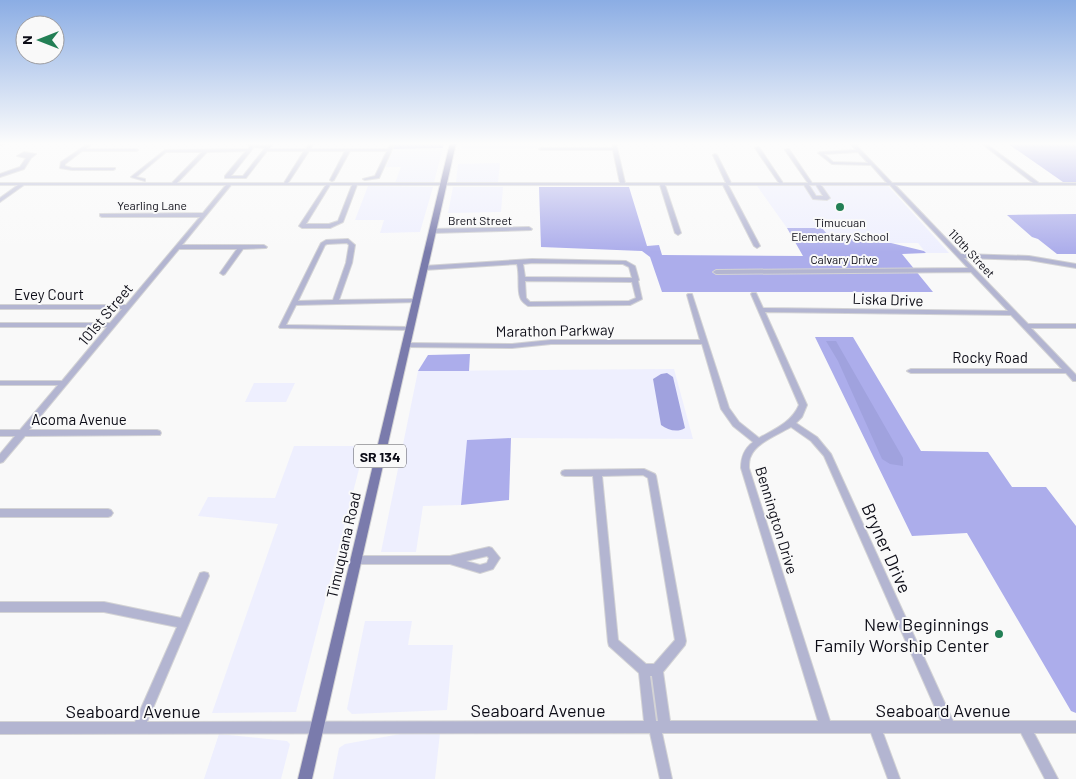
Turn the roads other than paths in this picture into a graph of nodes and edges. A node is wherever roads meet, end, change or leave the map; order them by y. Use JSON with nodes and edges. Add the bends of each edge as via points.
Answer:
{"nodes":[{"id":1,"x":135,"y":179,"type":"edge"},
{"id":2,"x":178,"y":179,"type":"edge"},
{"id":3,"x":289,"y":179,"type":"edge"},
{"id":4,"x":331,"y":179,"type":"edge"},
{"id":5,"x":372,"y":179,"type":"edge"},
{"id":6,"x":444,"y":179,"type":"edge"},
{"id":7,"x":623,"y":179,"type":"edge"},
{"id":8,"x":725,"y":179,"type":"edge"},
{"id":9,"x":779,"y":179,"type":"edge"},
{"id":10,"x":805,"y":179,"type":"edge"},
{"id":11,"x":887,"y":179,"type":"edge"},
{"id":12,"x":1032,"y":179,"type":"edge"},
{"id":13,"x":175,"y":182,"type":"junction"},
{"id":14,"x":287,"y":182,"type":"junction"},
{"id":15,"x":330,"y":182,"type":"junction"},
{"id":16,"x":0,"y":184,"type":"edge"},
{"id":17,"x":23,"y":184,"type":"junction"},
{"id":18,"x":230,"y":184,"type":"junction"},
{"id":19,"x":355,"y":184,"type":"junction"},
{"id":20,"x":443,"y":184,"type":"junction"},
{"id":21,"x":624,"y":184,"type":"junction"},
{"id":22,"x":662,"y":184,"type":"junction"},
{"id":23,"x":727,"y":184,"type":"junction"},
{"id":24,"x":782,"y":184,"type":"junction"},
{"id":25,"x":808,"y":184,"type":"junction"},
{"id":26,"x":817,"y":184,"type":"junction"},
{"id":27,"x":891,"y":184,"type":"junction"},
{"id":28,"x":1038,"y":184,"type":"junction"},
{"id":29,"x":1076,"y":184,"type":"edge"},
{"id":30,"x":0,"y":200,"type":"edge"},
{"id":31,"x":203,"y":215,"type":"junction"},
{"id":32,"x":102,"y":216,"type":"dead end"},
{"id":33,"x":529,"y":229,"type":"dead end"},
{"id":34,"x":432,"y":230,"type":"junction"},
{"id":35,"x":678,"y":233,"type":"dead end"},
{"id":36,"x":757,"y":246,"type":"dead end"},
{"id":37,"x":177,"y":247,"type":"junction"},
{"id":38,"x":241,"y":248,"type":"junction"},
{"id":39,"x":264,"y":248,"type":"dead end"},
{"id":40,"x":960,"y":256,"type":"junction"},
{"id":41,"x":520,"y":263,"type":"junction"},
{"id":42,"x":1076,"y":266,"type":"edge"},
{"id":43,"x":424,"y":268,"type":"junction"},
{"id":44,"x":973,"y":270,"type":"junction"},
{"id":45,"x":716,"y":272,"type":"dead end"},
{"id":46,"x":224,"y":273,"type":"dead end"},
{"id":47,"x":522,"y":279,"type":"junction"},
{"id":48,"x":636,"y":280,"type":"junction"},
{"id":49,"x":754,"y":294,"type":"dead end"},
{"id":50,"x":690,"y":295,"type":"dead end"},
{"id":51,"x":416,"y":301,"type":"junction"},
{"id":52,"x":294,"y":303,"type":"junction"},
{"id":53,"x":335,"y":303,"type":"junction"},
{"id":54,"x":0,"y":307,"type":"edge"},
{"id":55,"x":127,"y":307,"type":"junction"},
{"id":56,"x":762,"y":310,"type":"junction"},
{"id":57,"x":1013,"y":313,"type":"junction"},
{"id":58,"x":113,"y":324,"type":"junction"},
{"id":59,"x":0,"y":325,"type":"edge"},
{"id":60,"x":1026,"y":326,"type":"junction"},
{"id":61,"x":1076,"y":326,"type":"edge"},
{"id":62,"x":410,"y":329,"type":"junction"},
{"id":63,"x":704,"y":342,"type":"junction"},
{"id":64,"x":405,"y":345,"type":"junction"},
{"id":65,"x":911,"y":371,"type":"dead end"},
{"id":66,"x":1068,"y":371,"type":"junction"},
{"id":67,"x":1076,"y":379,"type":"edge"},
{"id":68,"x":0,"y":383,"type":"edge"},
{"id":69,"x":64,"y":383,"type":"junction"},
{"id":70,"x":791,"y":423,"type":"junction"},
{"id":71,"x":0,"y":433,"type":"edge"},
{"id":72,"x":23,"y":433,"type":"junction"},
{"id":73,"x":157,"y":433,"type":"dead end"},
{"id":74,"x":759,"y":442,"type":"junction"},
{"id":75,"x":0,"y":460,"type":"edge"},
{"id":76,"x":566,"y":473,"type":"dead end"},
{"id":77,"x":597,"y":473,"type":"junction"},
{"id":78,"x":0,"y":513,"type":"edge"},
{"id":79,"x":108,"y":514,"type":"dead end"},
{"id":80,"x":356,"y":560,"type":"junction"},
{"id":81,"x":450,"y":560,"type":"dead end"},
{"id":82,"x":204,"y":576,"type":"dead end"},
{"id":83,"x":0,"y":607,"type":"edge"},
{"id":84,"x":183,"y":623,"type":"junction"},
{"id":85,"x":644,"y":670,"type":"junction"},
{"id":86,"x":657,"y":670,"type":"junction"},
{"id":87,"x":657,"y":727,"type":"junction"},
{"id":88,"x":826,"y":727,"type":"junction"},
{"id":89,"x":950,"y":727,"type":"junction"},
{"id":90,"x":1024,"y":727,"type":"junction"},
{"id":91,"x":1076,"y":727,"type":"edge"},
{"id":92,"x":0,"y":728,"type":"edge"},
{"id":93,"x":138,"y":728,"type":"junction"},
{"id":94,"x":317,"y":728,"type":"junction"},
{"id":95,"x":875,"y":728,"type":"junction"},
{"id":96,"x":306,"y":779,"type":"edge"},
{"id":97,"x":666,"y":779,"type":"edge"},
{"id":98,"x":894,"y":779,"type":"edge"},
{"id":99,"x":1052,"y":779,"type":"edge"}],
"edges":[{"from":1,"to":13,"type":"street"},
{"from":2,"to":13,"type":"street"},
{"from":3,"to":14,"type":"street"},
{"from":4,"to":15,"type":"street"},
{"from":5,"to":15,"type":"street"},
{"from":6,"to":20,"type":"main road","name":"Timuquana Road","number":"SR 134"},
{"from":7,"to":21,"type":"street"},
{"from":8,"to":23,"type":"street"},
{"from":9,"to":24,"type":"street"},
{"from":10,"to":25,"type":"street"},
{"from":11,"to":27,"type":"street","name":"110th Street"},
{"from":12,"to":28,"type":"street"},
{"from":13,"to":17,"type":"street"},
{"from":13,"to":18,"type":"street"},
{"from":14,"to":15,"type":"street"},
{"from":14,"to":18,"type":"street"},
{"from":15,"to":19,"type":"street"},
{"from":15,"to":19,"type":"street","via":[[302,226],[330,226],[340,222]]},
{"from":16,"to":17,"type":"street"},
{"from":17,"to":30,"type":"street"},
{"from":18,"to":31,"type":"street","name":"101st Street"},
{"from":19,"to":20,"type":"street"},
{"from":20,"to":21,"type":"street"},
{"from":20,"to":34,"type":"main road","name":"Timuquana Road","number":"SR 134"},
{"from":21,"to":22,"type":"street"},
{"from":22,"to":23,"type":"street"},
{"from":22,"to":35,"type":"street"},
{"from":23,"to":24,"type":"street"},
{"from":23,"to":36,"type":"street"},
{"from":24,"to":25,"type":"street"},
{"from":25,"to":26,"type":"street"},
{"from":25,"to":26,"type":"street","via":[[815,198],[828,198]]},
{"from":26,"to":27,"type":"street"},
{"from":27,"to":28,"type":"street"},
{"from":27,"to":40,"type":"street","name":"110th Street"},
{"from":28,"to":29,"type":"street"},
{"from":31,"to":32,"type":"street","name":"Yearling Lane"},
{"from":31,"to":37,"type":"street","name":"101st Street"},
{"from":33,"to":34,"type":"street","name":"Brent Street"},
{"from":34,"to":43,"type":"main road","name":"Timuquana Road","number":"SR 134"},
{"from":37,"to":38,"type":"street"},
{"from":37,"to":55,"type":"street","name":"101st Street"},
{"from":38,"to":39,"type":"street"},
{"from":38,"to":46,"type":"street"},
{"from":40,"to":42,"type":"street","via":[[1029,258]]},
{"from":40,"to":44,"type":"street","name":"110th Street"},
{"from":41,"to":43,"type":"street"},
{"from":41,"to":47,"type":"street"},
{"from":41,"to":48,"type":"street","via":[[624,262],[632,266]]},
{"from":43,"to":51,"type":"main road","name":"Timuquana Road","number":"SR 134"},
{"from":44,"to":45,"type":"street","name":"Calvary Drive"},
{"from":44,"to":57,"type":"street","name":"110th Street"},
{"from":47,"to":48,"type":"street"},
{"from":47,"to":48,"type":"street","via":[[522,298],[528,304],[633,302],[639,300]]},
{"from":49,"to":56,"type":"street"},
{"from":50,"to":63,"type":"street"},
{"from":51,"to":53,"type":"street"},
{"from":51,"to":62,"type":"main road","name":"Timuquana Road","number":"SR 134"},
{"from":52,"to":53,"type":"street"},
{"from":52,"to":53,"type":"street","via":[[323,244],[344,241],[352,245],[351,258]]},
{"from":52,"to":62,"type":"street","via":[[284,328]]},
{"from":54,"to":55,"type":"street","name":"Evey Court"},
{"from":55,"to":58,"type":"street","name":"101st Street"},
{"from":56,"to":57,"type":"street","name":"Liska Drive"},
{"from":56,"to":70,"type":"street","via":[[801,397],[802,412]]},
{"from":57,"to":60,"type":"street","name":"110th Street"},
{"from":58,"to":59,"type":"street"},
{"from":58,"to":69,"type":"street","name":"101st Street"},
{"from":60,"to":61,"type":"street"},
{"from":60,"to":66,"type":"street","name":"110th Street"},
{"from":62,"to":64,"type":"main road","name":"Timuquana Road","number":"SR 134"},
{"from":63,"to":64,"type":"street","name":"Marathon Parkway"},
{"from":63,"to":74,"type":"street","via":[[729,416]]},
{"from":64,"to":80,"type":"main road","name":"Timuquana Road","number":"SR 134"},
{"from":65,"to":66,"type":"street","name":"Rocky Road"},
{"from":66,"to":67,"type":"street","name":"110th Street"},
{"from":68,"to":69,"type":"street"},
{"from":69,"to":72,"type":"street","name":"101st Street"},
{"from":70,"to":74,"type":"street","name":"Bennington Drive"},
{"from":70,"to":89,"type":"street","name":"Bryner Drive","via":[[814,439],[827,454]]},
{"from":71,"to":72,"type":"street","name":"Acoma Avenue"},
{"from":72,"to":73,"type":"street","name":"Acoma Avenue"},
{"from":72,"to":75,"type":"street","name":"101st Street"},
{"from":74,"to":88,"type":"street","name":"Bennington Drive","via":[[745,454],[745,468]]},
{"from":76,"to":77,"type":"street"},
{"from":77,"to":85,"type":"street","via":[[613,642]]},
{"from":77,"to":86,"type":"street","via":[[644,472],[652,476],[681,641]]},
{"from":78,"to":79,"type":"street"},
{"from":80,"to":81,"type":"street"},
{"from":80,"to":94,"type":"main road","name":"Timuquana Road","number":"SR 134"},
{"from":82,"to":84,"type":"street"},
{"from":83,"to":84,"type":"street","via":[[104,606]]},
{"from":84,"to":93,"type":"street"},
{"from":85,"to":86,"type":"street"},
{"from":85,"to":87,"type":"street"},
{"from":86,"to":87,"type":"street"},
{"from":87,"to":88,"type":"street","name":"Seaboard Avenue"},
{"from":87,"to":94,"type":"street","name":"Seaboard Avenue"},
{"from":87,"to":97,"type":"street"},
{"from":88,"to":95,"type":"street","name":"Seaboard Avenue"},
{"from":89,"to":90,"type":"street","name":"Seaboard Avenue"},
{"from":89,"to":95,"type":"street","name":"Seaboard Avenue"},
{"from":90,"to":91,"type":"street","name":"Seaboard Avenue"},
{"from":90,"to":99,"type":"street"},
{"from":92,"to":93,"type":"street","name":"Seaboard Avenue"},
{"from":93,"to":94,"type":"street","name":"Seaboard Avenue"},
{"from":94,"to":96,"type":"main road","name":"Timuquana Road","number":"SR 134"},
{"from":95,"to":98,"type":"street"}]}
